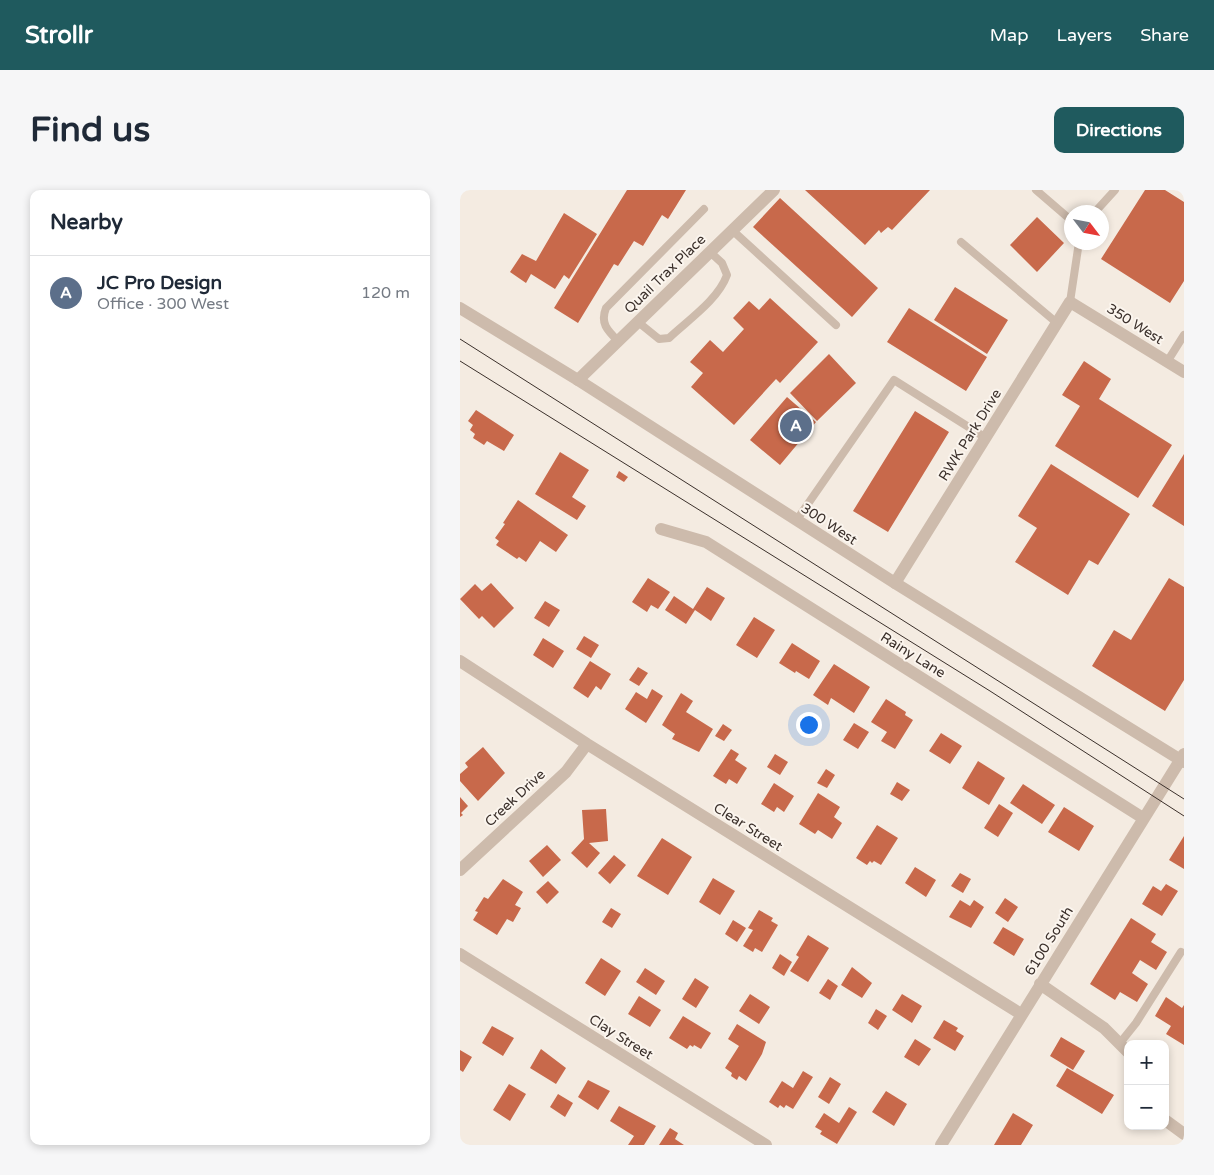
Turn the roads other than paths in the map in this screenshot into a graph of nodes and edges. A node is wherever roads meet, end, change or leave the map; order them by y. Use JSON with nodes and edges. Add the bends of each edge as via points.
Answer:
{"nodes":[{"id":1,"x":774,"y":190,"type":"edge"},
{"id":2,"x":1036,"y":190,"type":"edge"},
{"id":3,"x":1115,"y":190,"type":"edge"},
{"id":4,"x":1101,"y":205,"type":"edge"},
{"id":5,"x":704,"y":209,"type":"dead end"},
{"id":6,"x":1064,"y":214,"type":"edge"},
{"id":7,"x":732,"y":230,"type":"junction"},
{"id":8,"x":961,"y":242,"type":"dead end"},
{"id":9,"x":1078,"y":250,"type":"edge"},
{"id":10,"x":710,"y":252,"type":"junction"},
{"id":11,"x":1070,"y":302,"type":"junction"},
{"id":12,"x":460,"y":308,"type":"edge"},
{"id":13,"x":638,"y":322,"type":"junction"},
{"id":14,"x":1057,"y":323,"type":"junction"},
{"id":15,"x":836,"y":325,"type":"dead end"},
{"id":16,"x":1184,"y":335,"type":"edge"},
{"id":17,"x":618,"y":341,"type":"junction"},
{"id":18,"x":1167,"y":362,"type":"junction"},
{"id":19,"x":1184,"y":372,"type":"edge"},
{"id":20,"x":578,"y":380,"type":"junction"},
{"id":21,"x":986,"y":438,"type":"junction"},
{"id":22,"x":796,"y":520,"type":"junction"},
{"id":23,"x":661,"y":529,"type":"dead end"},
{"id":24,"x":894,"y":584,"type":"junction"},
{"id":25,"x":460,"y":661,"type":"edge"},
{"id":26,"x":587,"y":744,"type":"junction"},
{"id":27,"x":1183,"y":759,"type":"edge"},
{"id":28,"x":1143,"y":818,"type":"junction"},
{"id":29,"x":460,"y":870,"type":"edge"},
{"id":30,"x":1181,"y":952,"type":"dead end"},
{"id":31,"x":460,"y":954,"type":"edge"},
{"id":32,"x":1040,"y":984,"type":"junction"},
{"id":33,"x":1022,"y":1014,"type":"junction"},
{"id":34,"x":1128,"y":1040,"type":"edge"},
{"id":35,"x":1124,"y":1048,"type":"edge"},
{"id":36,"x":1169,"y":1123,"type":"edge"},
{"id":37,"x":1184,"y":1134,"type":"edge"},
{"id":38,"x":766,"y":1145,"type":"edge"},
{"id":39,"x":941,"y":1145,"type":"edge"}],
"edges":[{"from":1,"to":7,"type":"street","name":"Quail Trax Place"},
{"from":2,"to":6,"type":"lane"},
{"from":3,"to":4,"type":"lane"},
{"from":5,"to":17,"type":"lane","via":[[606,308],[602,318],[605,328]]},
{"from":7,"to":10,"type":"street","name":"Quail Trax Place"},
{"from":7,"to":15,"type":"lane"},
{"from":8,"to":14,"type":"lane"},
{"from":9,"to":11,"type":"lane"},
{"from":10,"to":13,"type":"street","name":"Quail Trax Place"},
{"from":10,"to":13,"type":"lane","via":[[722,263],[727,275],[724,284],[707,302],[669,338],[658,339]]},
{"from":11,"to":14,"type":"street","name":"RWK Park Drive"},
{"from":11,"to":18,"type":"street","name":"350 West"},
{"from":12,"to":20,"type":"street","name":"300 West"},
{"from":13,"to":17,"type":"street","name":"Quail Trax Place"},
{"from":14,"to":21,"type":"street","name":"RWK Park Drive"},
{"from":16,"to":18,"type":"lane"},
{"from":17,"to":20,"type":"street","name":"Quail Trax Place"},
{"from":18,"to":19,"type":"street","name":"350 West"},
{"from":20,"to":22,"type":"street","name":"300 West"},
{"from":21,"to":22,"type":"lane","via":[[894,380]]},
{"from":21,"to":24,"type":"street","name":"RWK Park Drive"},
{"from":22,"to":24,"type":"street","name":"300 West"},
{"from":23,"to":28,"type":"street","name":"Rainy Lane","via":[[706,542]]},
{"from":24,"to":27,"type":"street","name":"300 West"},
{"from":25,"to":26,"type":"street","name":"Clear Street"},
{"from":26,"to":29,"type":"street","name":"Creek Drive","via":[[566,772]]},
{"from":26,"to":33,"type":"street","name":"Clear Street"},
{"from":27,"to":28,"type":"street","name":"6100 South"},
{"from":28,"to":32,"type":"street","name":"6100 South"},
{"from":30,"to":34,"type":"lane"},
{"from":31,"to":38,"type":"street","name":"Clay Street"},
{"from":32,"to":33,"type":"street","name":"6100 South"},
{"from":32,"to":35,"type":"street","via":[[1104,1028]]},
{"from":33,"to":39,"type":"street","name":"6100 South"},
{"from":36,"to":37,"type":"street"}]}
